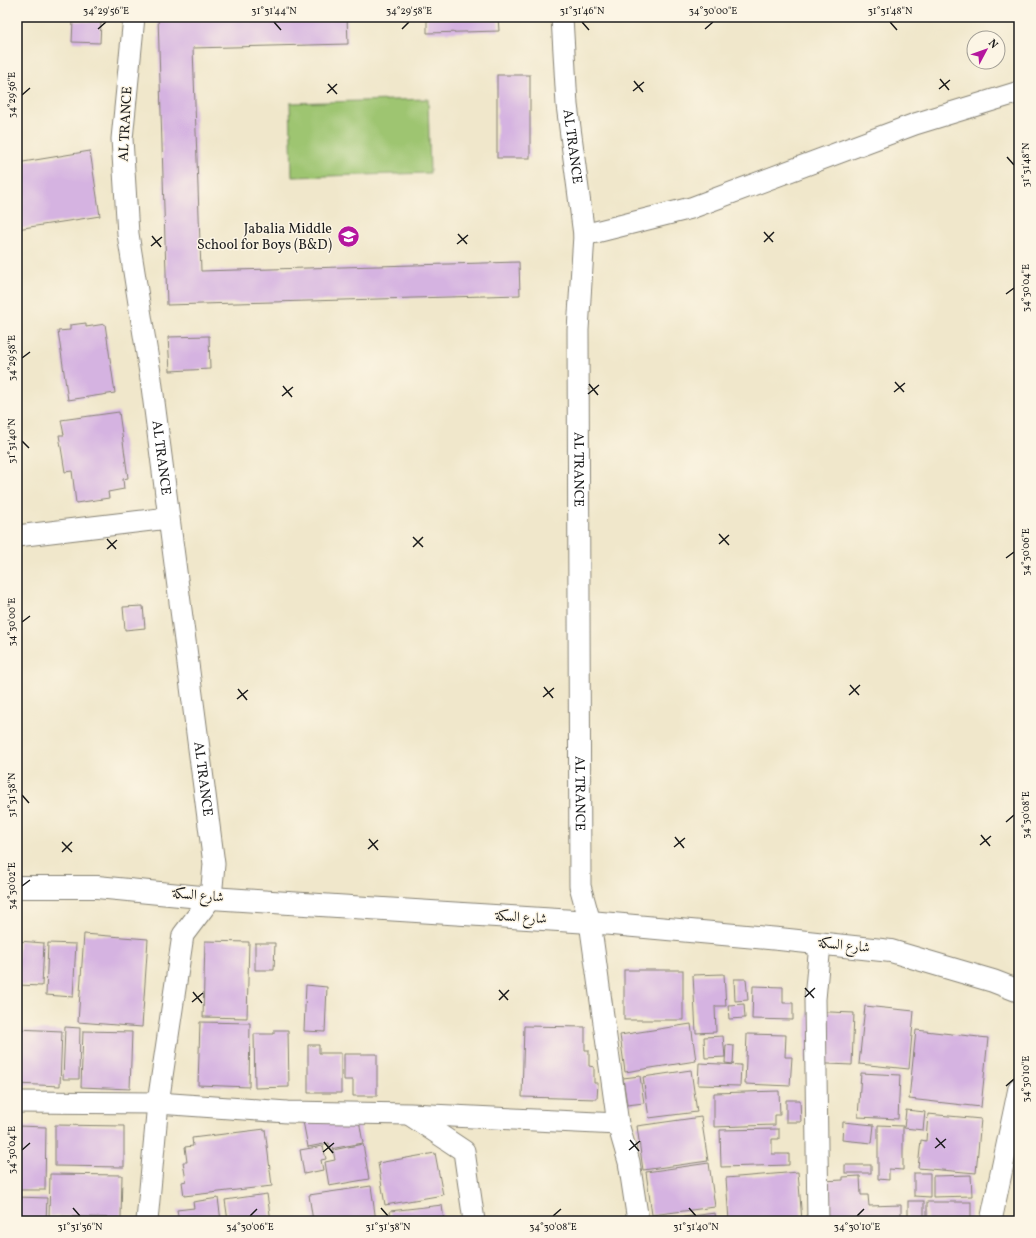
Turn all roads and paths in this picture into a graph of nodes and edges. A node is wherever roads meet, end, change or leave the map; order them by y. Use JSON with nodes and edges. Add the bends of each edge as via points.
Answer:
{"nodes":[{"id":1,"x":134,"y":17,"type":"edge"},
{"id":2,"x":562,"y":17,"type":"edge"},
{"id":3,"x":1019,"y":92,"type":"edge"},
{"id":4,"x":584,"y":235,"type":"junction"},
{"id":5,"x":168,"y":518,"type":"junction"},
{"id":6,"x":17,"y":536,"type":"edge"},
{"id":7,"x":17,"y":887,"type":"edge"},
{"id":8,"x":211,"y":898,"type":"junction"},
{"id":9,"x":590,"y":922,"type":"junction"},
{"id":10,"x":820,"y":944,"type":"junction"},
{"id":11,"x":1019,"y":991,"type":"edge"},
{"id":12,"x":1019,"y":1088,"type":"edge"},
{"id":13,"x":17,"y":1102,"type":"edge"},
{"id":14,"x":158,"y":1103,"type":"junction"},
{"id":15,"x":410,"y":1114,"type":"junction"},
{"id":16,"x":618,"y":1124,"type":"junction"},
{"id":17,"x":147,"y":1221,"type":"edge"},
{"id":18,"x":474,"y":1221,"type":"edge"},
{"id":19,"x":638,"y":1221,"type":"edge"},
{"id":20,"x":818,"y":1221,"type":"edge"},
{"id":21,"x":991,"y":1221,"type":"edge"}],
"edges":[{"from":1,"to":5,"type":"street","name":"AL TRANCE","via":[[122,139],[128,234],[151,379]]},
{"from":2,"to":4,"type":"street","name":"AL TRANCE","via":[[567,105]]},
{"from":3,"to":4,"type":"street","via":[[915,124],[691,208]]},
{"from":4,"to":9,"type":"street","name":"AL TRANCE","via":[[578,330],[580,886]]},
{"from":5,"to":6,"type":"street"},
{"from":5,"to":8,"type":"street","name":"AL TRANCE","via":[[214,864]]},
{"from":7,"to":8,"type":"street","name":"شارع السكة","via":[[97,887]]},
{"from":8,"to":9,"type":"street","name":"شارع السكة"},
{"from":8,"to":14,"type":"street","via":[[183,934]]},
{"from":9,"to":10,"type":"street","name":"شارع السكة"},
{"from":9,"to":16,"type":"street","name":"AL TRANCE"},
{"from":10,"to":11,"type":"street","name":"شارع السكة","via":[[891,951]]},
{"from":10,"to":20,"type":"street","via":[[815,999]]},
{"from":12,"to":21,"type":"street"},
{"from":13,"to":14,"type":"street"},
{"from":14,"to":15,"type":"street","via":[[287,1112]]},
{"from":14,"to":17,"type":"street"},
{"from":15,"to":16,"type":"street"},
{"from":15,"to":18,"type":"street","via":[[464,1150]]},
{"from":16,"to":19,"type":"street","name":"AL TRANCE","via":[[629,1162]]}]}
